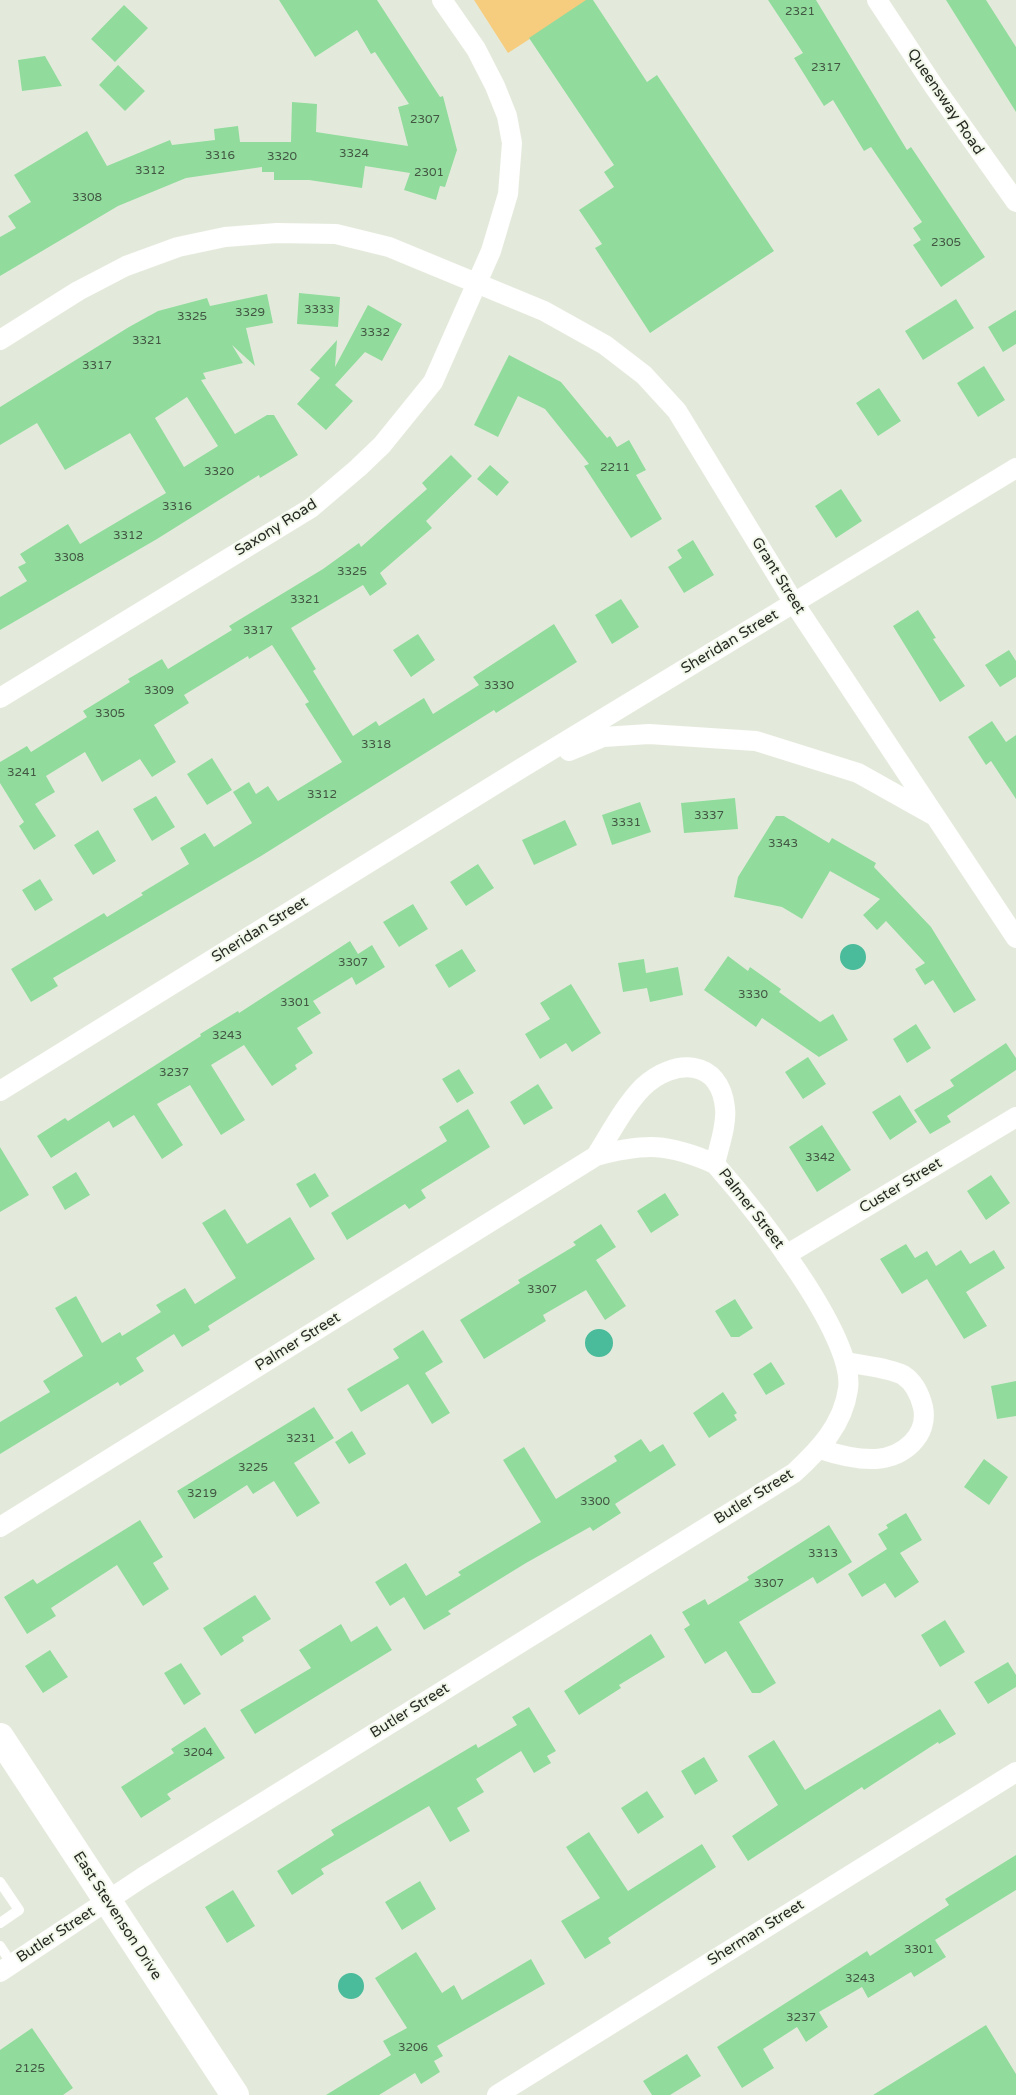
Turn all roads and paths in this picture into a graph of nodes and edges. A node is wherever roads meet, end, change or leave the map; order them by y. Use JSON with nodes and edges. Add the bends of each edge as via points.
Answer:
{"nodes":[{"id":1,"x":442,"y":0,"type":"edge"},
{"id":2,"x":878,"y":0,"type":"edge"},
{"id":3,"x":1016,"y":202,"type":"edge"},
{"id":4,"x":477,"y":284,"type":"junction"},
{"id":5,"x":0,"y":340,"type":"edge"},
{"id":6,"x":1016,"y":468,"type":"edge"},
{"id":7,"x":794,"y":603,"type":"junction"},
{"id":8,"x":0,"y":698,"type":"edge"},
{"id":9,"x":520,"y":769,"type":"junction"},
{"id":10,"x":936,"y":817,"type":"junction"},
{"id":11,"x":1016,"y":938,"type":"edge"},
{"id":12,"x":0,"y":1091,"type":"edge"},
{"id":13,"x":1016,"y":1117,"type":"edge"},
{"id":14,"x":596,"y":1156,"type":"junction"},
{"id":15,"x":715,"y":1164,"type":"junction"},
{"id":16,"x":786,"y":1255,"type":"junction"},
{"id":17,"x":847,"y":1362,"type":"junction"},
{"id":18,"x":820,"y":1449,"type":"junction"},
{"id":19,"x":0,"y":1527,"type":"edge"},
{"id":20,"x":0,"y":1737,"type":"edge"},
{"id":21,"x":1016,"y":1772,"type":"edge"},
{"id":22,"x":0,"y":1882,"type":"edge"},
{"id":23,"x":107,"y":1901,"type":"junction"},
{"id":24,"x":0,"y":1923,"type":"edge"},
{"id":25,"x":0,"y":1946,"type":"edge"},
{"id":26,"x":6,"y":1968,"type":"edge"},
{"id":27,"x":235,"y":2095,"type":"edge"},
{"id":28,"x":497,"y":2095,"type":"edge"}],
"edges":[{"from":1,"to":4,"type":"street","name":"Saxony Road","via":[[476,49],[495,86],[507,116],[512,143],[508,194]]},
{"from":2,"to":3,"type":"street","name":"Queensway Road"},
{"from":4,"to":5,"type":"street","name":"Grant Street","via":[[389,247],[336,234],[225,237],[178,247],[126,266],[78,291]]},
{"from":4,"to":7,"type":"street","name":"Grant Street","via":[[544,311],[606,345],[659,390],[677,411]]},
{"from":4,"to":8,"type":"street","name":"Saxony Road","via":[[433,382],[358,468],[311,508]]},
{"from":6,"to":7,"type":"street","name":"Sheridan Street"},
{"from":7,"to":9,"type":"street","name":"Sheridan Street"},
{"from":7,"to":10,"type":"street","name":"Grant Street"},
{"from":9,"to":10,"type":"street","name":"Sheridan Street","via":[[603,738],[649,734],[756,741],[858,772]]},
{"from":9,"to":12,"type":"street","name":"Sheridan Street"},
{"from":10,"to":11,"type":"street","name":"Grant Street"},
{"from":13,"to":16,"type":"street","name":"Custer Street"},
{"from":14,"to":15,"type":"street","name":"Palmer Street","via":[[646,1146],[691,1153]]},
{"from":14,"to":15,"type":"street","name":"Palmer Street","via":[[644,1086],[665,1072],[699,1067],[722,1092],[725,1109]]},
{"from":14,"to":19,"type":"street","name":"Palmer Street"},
{"from":15,"to":16,"type":"street","name":"Palmer Street"},
{"from":16,"to":17,"type":"street","name":"Butler Street","via":[[832,1330]]},
{"from":17,"to":18,"type":"street","name":"Butler Street","via":[[849,1388],[843,1409],[835,1428]]},
{"from":17,"to":18,"type":"street","via":[[902,1375],[921,1397],[924,1425],[915,1442],[898,1453],[878,1459],[838,1455]]},
{"from":18,"to":23,"type":"street","name":"Butler Street","via":[[794,1473]]},
{"from":20,"to":23,"type":"main road","name":"East Stevenson Drive"},
{"from":21,"to":28,"type":"street","name":"Sherman Street"},
{"from":22,"to":24,"type":"lane","via":[[19,1910]]},
{"from":23,"to":26,"type":"street","name":"Butler Street"},
{"from":23,"to":27,"type":"main road","name":"East Stevenson Drive"},
{"from":25,"to":26,"type":"lane"}]}
